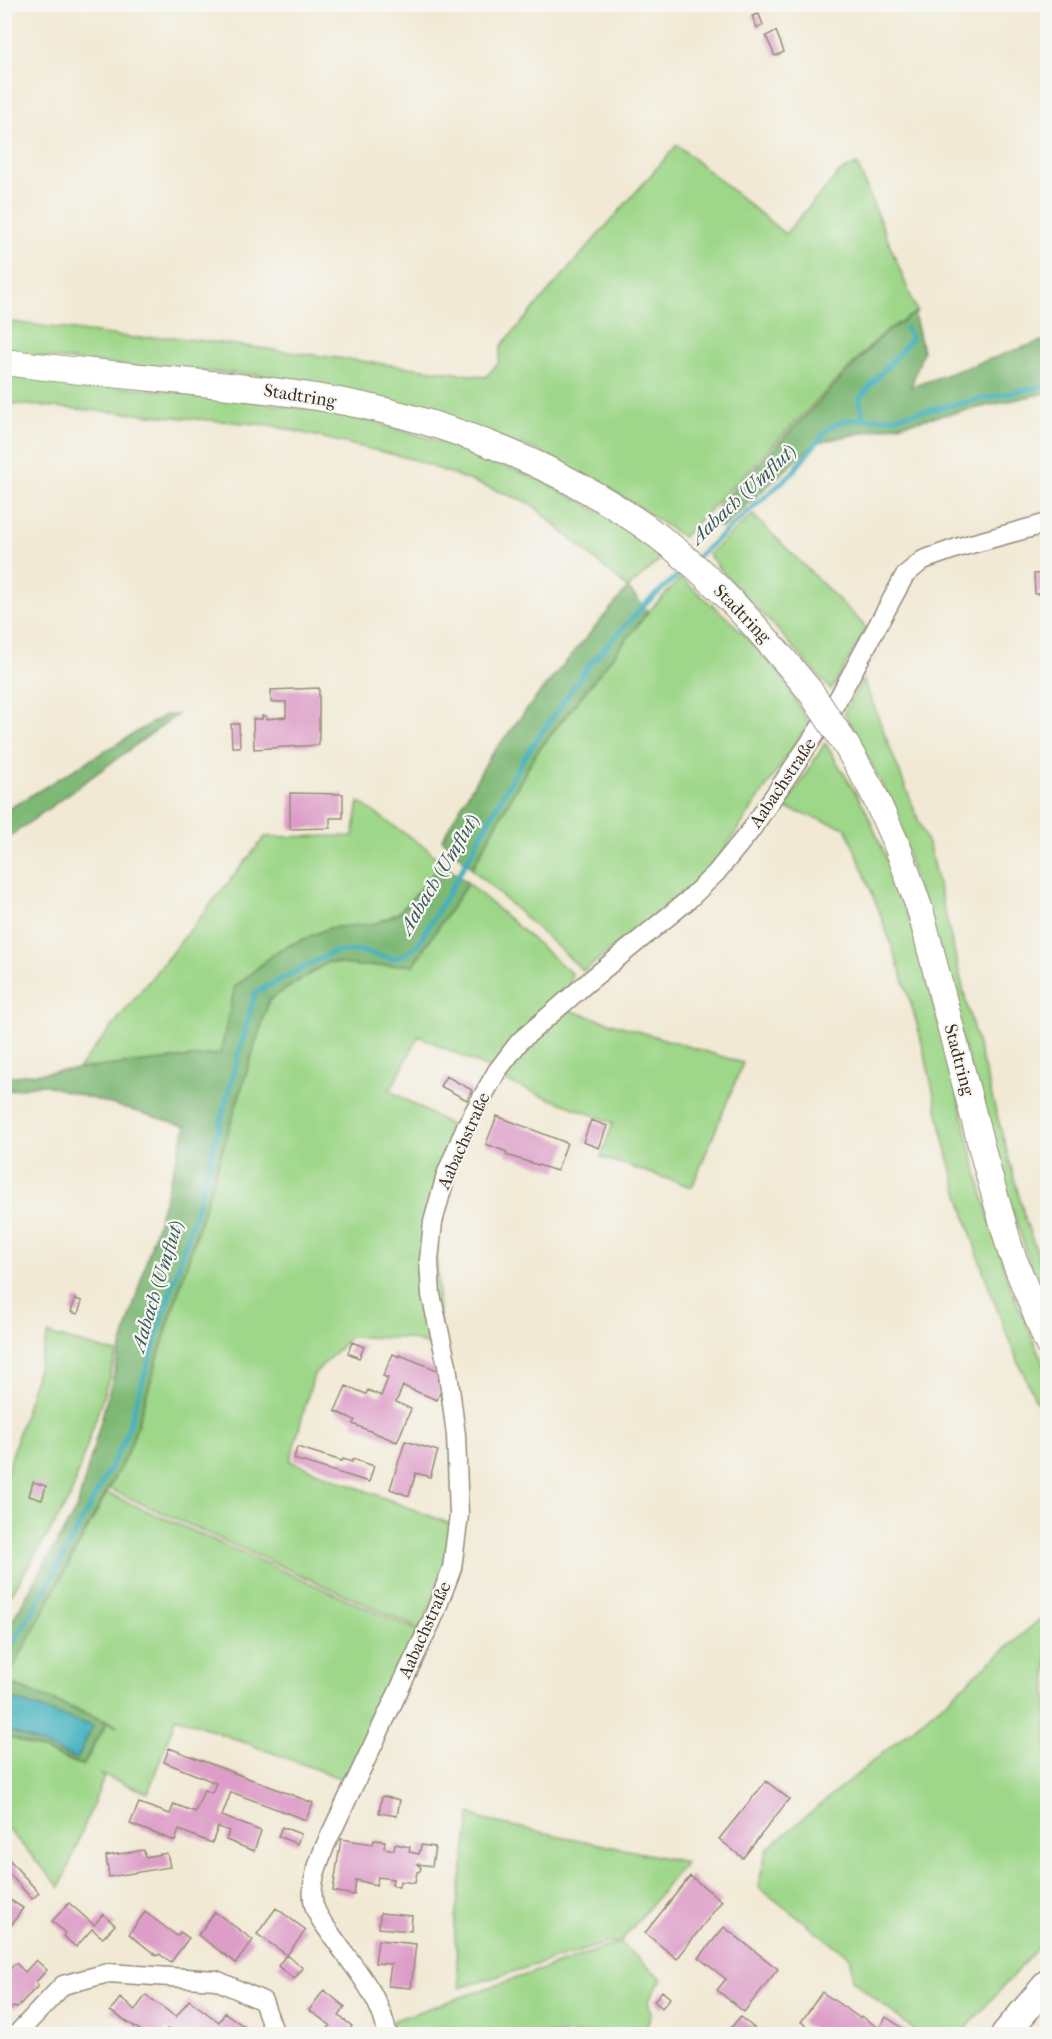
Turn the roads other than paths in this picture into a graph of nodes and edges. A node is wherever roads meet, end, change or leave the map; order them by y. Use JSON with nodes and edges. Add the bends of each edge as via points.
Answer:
{"nodes":[{"id":1,"x":4,"y":362,"type":"edge"},
{"id":2,"x":1047,"y":523,"type":"edge"},
{"id":3,"x":1047,"y":1344,"type":"edge"},
{"id":4,"x":1047,"y":1983,"type":"edge"},
{"id":5,"x":17,"y":2034,"type":"edge"},
{"id":6,"x":275,"y":2034,"type":"edge"},
{"id":7,"x":387,"y":2034,"type":"edge"},
{"id":8,"x":1005,"y":2034,"type":"edge"}],
"edges":[{"from":1,"to":3,"type":"street","name":"Stadtring","bridge":true,"via":[[317,397],[393,413],[470,437],[582,486],[658,536],[715,585],[758,628],[810,691],[872,790],[898,848],[921,913],[1011,1252]]},
{"from":2,"to":7,"type":"street","name":"Aabachstraße","via":[[922,560],[905,575],[833,708],[751,830],[687,901],[520,1041],[497,1071],[466,1126],[433,1222],[429,1260],[456,1435],[459,1515],[452,1568],[314,1876],[314,1903],[319,1917],[372,1995]]},
{"from":4,"to":8,"type":"main road"},
{"from":5,"to":6,"type":"street","via":[[63,1984],[108,1974],[216,1980],[263,2001]]}]}
